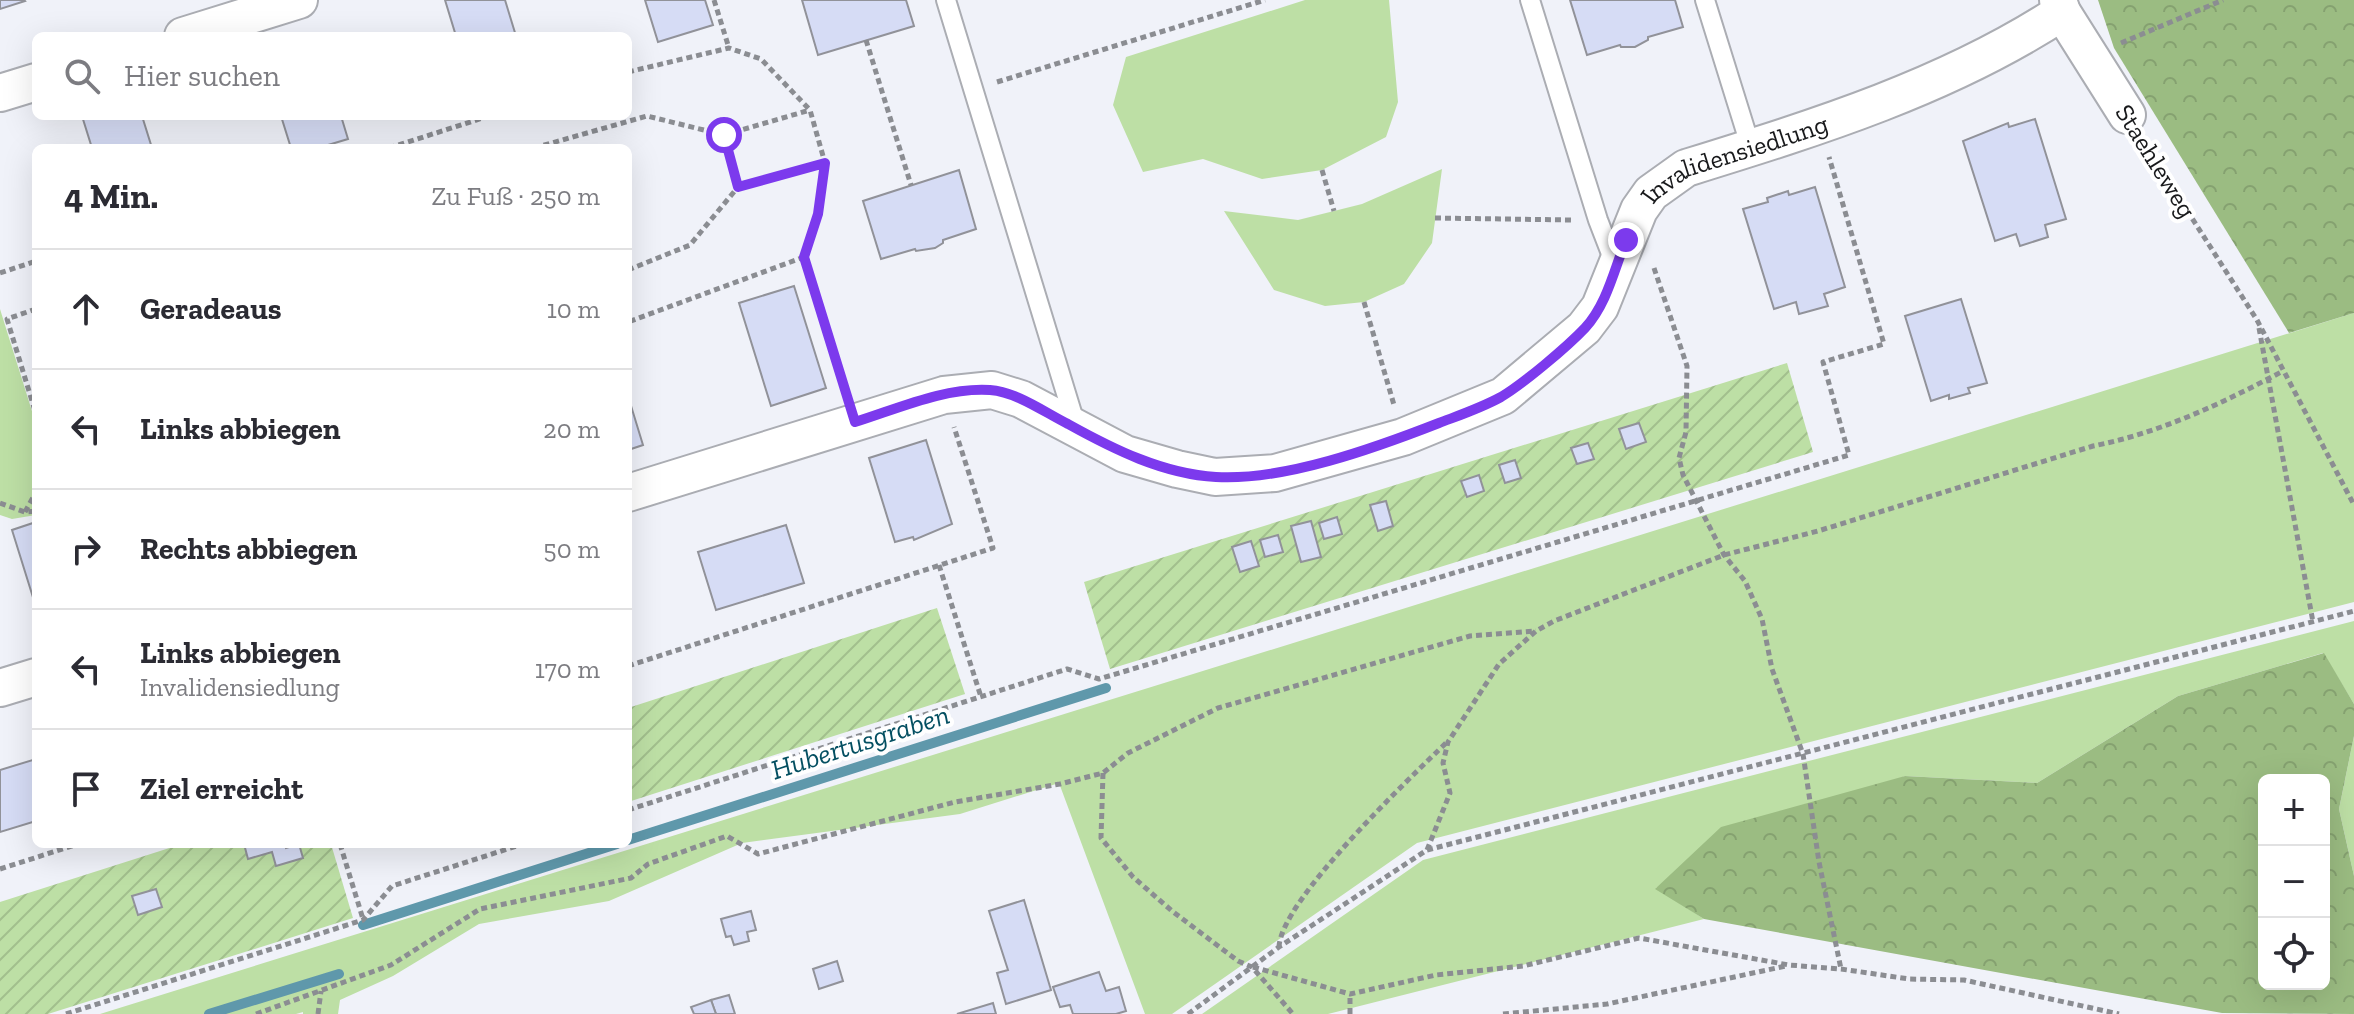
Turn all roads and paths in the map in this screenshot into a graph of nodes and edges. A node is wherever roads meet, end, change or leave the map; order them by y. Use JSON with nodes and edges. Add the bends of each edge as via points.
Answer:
{"nodes":[{"id":1,"x":299,"y":0,"type":"edge"},
{"id":2,"x":714,"y":0,"type":"edge"},
{"id":3,"x":946,"y":0,"type":"edge"},
{"id":4,"x":1265,"y":0,"type":"edge"},
{"id":5,"x":1530,"y":0,"type":"edge"},
{"id":6,"x":1705,"y":0,"type":"edge"},
{"id":7,"x":2223,"y":0,"type":"edge"},
{"id":8,"x":2060,"y":6,"type":"edge"},
{"id":9,"x":196,"y":32,"type":"edge"},
{"id":10,"x":866,"y":40,"type":"dead end"},
{"id":11,"x":729,"y":48,"type":"junction"},
{"id":12,"x":2089,"y":57,"type":"junction"},
{"id":13,"x":632,"y":71,"type":"edge"},
{"id":14,"x":32,"y":83,"type":"edge"},
{"id":15,"x":973,"y":89,"type":"junction"},
{"id":16,"x":0,"y":93,"type":"edge"},
{"id":17,"x":810,"y":110,"type":"junction"},
{"id":18,"x":2127,"y":115,"type":"joint"},
{"id":19,"x":476,"y":120,"type":"edge"},
{"id":20,"x":1820,"y":125,"type":"junction"},
{"id":21,"x":724,"y":135,"type":"junction"},
{"id":22,"x":402,"y":144,"type":"edge"},
{"id":23,"x":548,"y":144,"type":"edge"},
{"id":24,"x":1751,"y":148,"type":"junction"},
{"id":25,"x":825,"y":163,"type":"junction"},
{"id":26,"x":1322,"y":170,"type":"dead end"},
{"id":27,"x":911,"y":185,"type":"dead end"},
{"id":28,"x":738,"y":187,"type":"junction"},
{"id":29,"x":1334,"y":211,"type":"dead end"},
{"id":30,"x":1435,"y":218,"type":"dead end"},
{"id":31,"x":1613,"y":242,"type":"junction"},
{"id":32,"x":804,"y":257,"type":"junction"},
{"id":33,"x":32,"y":262,"type":"edge"},
{"id":34,"x":632,"y":268,"type":"edge"},
{"id":35,"x":0,"y":273,"type":"edge"},
{"id":36,"x":1364,"y":302,"type":"dead end"},
{"id":37,"x":32,"y":310,"type":"edge"},
{"id":38,"x":4,"y":317,"type":"edge"},
{"id":39,"x":2257,"y":320,"type":"junction"},
{"id":40,"x":632,"y":321,"type":"edge"},
{"id":41,"x":2283,"y":371,"type":"junction"},
{"id":42,"x":2268,"y":379,"type":"junction"},
{"id":43,"x":944,"y":395,"type":"junction"},
{"id":44,"x":32,"y":402,"type":"edge"},
{"id":45,"x":855,"y":422,"type":"junction"},
{"id":46,"x":1077,"y":429,"type":"junction"},
{"id":47,"x":1403,"y":437,"type":"junction"},
{"id":48,"x":632,"y":492,"type":"edge"},
{"id":49,"x":32,"y":499,"type":"edge"},
{"id":50,"x":1695,"y":500,"type":"junction"},
{"id":51,"x":0,"y":503,"type":"edge"},
{"id":52,"x":2354,"y":505,"type":"edge"},
{"id":53,"x":32,"y":511,"type":"edge"},
{"id":54,"x":25,"y":512,"type":"junction"},
{"id":55,"x":1724,"y":555,"type":"junction"},
{"id":56,"x":939,"y":565,"type":"junction"},
{"id":57,"x":2354,"y":611,"type":"edge"},
{"id":58,"x":2313,"y":622,"type":"junction"},
{"id":59,"x":1536,"y":631,"type":"junction"},
{"id":60,"x":632,"y":665,"type":"edge"},
{"id":61,"x":32,"y":678,"type":"edge"},
{"id":62,"x":0,"y":688,"type":"edge"},
{"id":63,"x":981,"y":697,"type":"junction"},
{"id":64,"x":1448,"y":742,"type":"junction"},
{"id":65,"x":1803,"y":754,"type":"junction"},
{"id":66,"x":1103,"y":773,"type":"junction"},
{"id":67,"x":632,"y":809,"type":"edge"},
{"id":68,"x":66,"y":848,"type":"edge"},
{"id":69,"x":341,"y":848,"type":"edge"},
{"id":70,"x":511,"y":848,"type":"edge"},
{"id":71,"x":1427,"y":850,"type":"junction"},
{"id":72,"x":0,"y":869,"type":"edge"},
{"id":73,"x":363,"y":920,"type":"junction"},
{"id":74,"x":1279,"y":947,"type":"junction"},
{"id":75,"x":1789,"y":965,"type":"junction"},
{"id":76,"x":1252,"y":967,"type":"junction"},
{"id":77,"x":1841,"y":969,"type":"junction"},
{"id":78,"x":321,"y":991,"type":"junction"},
{"id":79,"x":1350,"y":994,"type":"junction"},
{"id":80,"x":66,"y":1014,"type":"edge"},
{"id":81,"x":256,"y":1014,"type":"edge"},
{"id":82,"x":318,"y":1014,"type":"edge"},
{"id":83,"x":1188,"y":1014,"type":"edge"},
{"id":84,"x":1293,"y":1014,"type":"edge"},
{"id":85,"x":1350,"y":1014,"type":"edge"},
{"id":86,"x":1503,"y":1014,"type":"edge"},
{"id":87,"x":2119,"y":1014,"type":"edge"}],
"edges":[{"from":1,"to":9,"type":"street"},
{"from":2,"to":11,"type":"path"},
{"from":3,"to":15,"type":"lane"},
{"from":4,"to":15,"type":"path"},
{"from":5,"to":31,"type":"lane"},
{"from":6,"to":24,"type":"lane"},
{"from":7,"to":12,"type":"path"},
{"from":8,"to":12,"type":"street","name":"Staehleweg"},
{"from":8,"to":20,"type":"street","name":"Invalidensiedlung","via":[[2027,35],[1930,82]]},
{"from":10,"to":27,"type":"path"},
{"from":11,"to":13,"type":"path"},
{"from":11,"to":17,"type":"path","via":[[761,59]]},
{"from":12,"to":18,"type":"street","name":"Staehleweg"},
{"from":14,"to":16,"type":"street"},
{"from":15,"to":46,"type":"lane"},
{"from":17,"to":21,"type":"path"},
{"from":17,"to":25,"type":"path"},
{"from":18,"to":39,"type":"path","name":"Staehleweg"},
{"from":19,"to":22,"type":"path"},
{"from":20,"to":24,"type":"street","name":"Invalidensiedlung"},
{"from":20,"to":50,"type":"path","via":[[1884,344],[1823,362],[1849,455]]},
{"from":21,"to":23,"type":"path","via":[[647,116]]},
{"from":21,"to":28,"type":"path"},
{"from":24,"to":31,"type":"street","name":"Invalidensiedlung","via":[[1667,179]]},
{"from":25,"to":28,"type":"path"},
{"from":25,"to":32,"type":"path","via":[[818,214]]},
{"from":26,"to":29,"type":"path"},
{"from":28,"to":34,"type":"path","via":[[690,245]]},
{"from":30,"to":31,"type":"path"},
{"from":31,"to":47,"type":"street","name":"Invalidensiedlung","via":[[1600,307],[1584,328],[1520,384],[1482,407]]},
{"from":31,"to":50,"type":"path","via":[[1651,261],[1687,366],[1686,432],[1679,458]]},
{"from":32,"to":40,"type":"path"},
{"from":32,"to":45,"type":"path"},
{"from":33,"to":35,"type":"path"},
{"from":36,"to":47,"type":"path"},
{"from":37,"to":38,"type":"path"},
{"from":38,"to":44,"type":"path"},
{"from":39,"to":41,"type":"path","name":"Staehleweg"},
{"from":39,"to":42,"type":"path"},
{"from":41,"to":42,"type":"path"},
{"from":41,"to":52,"type":"path","name":"Staehleweg"},
{"from":42,"to":55,"type":"path","via":[[2209,409],[2118,441]]},
{"from":42,"to":58,"type":"path"},
{"from":43,"to":45,"type":"street","name":"Invalidensiedlung"},
{"from":43,"to":46,"type":"street","name":"Invalidensiedlung","via":[[992,390]]},
{"from":43,"to":56,"type":"path","via":[[993,548]]},
{"from":45,"to":48,"type":"street","name":"Invalidensiedlung"},
{"from":46,"to":47,"type":"street","name":"Invalidensiedlung","via":[[1125,454],[1215,477],[1275,473]]},
{"from":49,"to":54,"type":"path"},
{"from":50,"to":55,"type":"path"},
{"from":50,"to":63,"type":"path","via":[[1099,679],[1067,669]]},
{"from":51,"to":54,"type":"path"},
{"from":53,"to":54,"type":"path"},
{"from":55,"to":59,"type":"path"},
{"from":55,"to":65,"type":"path","via":[[1745,581],[1762,619],[1772,669]]},
{"from":56,"to":60,"type":"path"},
{"from":56,"to":63,"type":"path"},
{"from":57,"to":58,"type":"path"},
{"from":58,"to":65,"type":"path"},
{"from":59,"to":64,"type":"path","via":[[1499,664]]},
{"from":59,"to":66,"type":"path","via":[[1470,636],[1218,708],[1128,753]]},
{"from":61,"to":62,"type":"street"},
{"from":63,"to":67,"type":"path"},
{"from":64,"to":71,"type":"path","via":[[1443,763],[1450,793]]},
{"from":64,"to":74,"type":"path","via":[[1390,797],[1303,896],[1280,935]]},
{"from":65,"to":71,"type":"path"},
{"from":65,"to":77,"type":"path"},
{"from":66,"to":76,"type":"path","via":[[1101,838],[1133,877],[1172,911]]},
{"from":66,"to":78,"type":"path","via":[[955,802],[758,854],[727,836],[648,864],[631,878],[480,909],[391,965]]},
{"from":68,"to":72,"type":"path"},
{"from":69,"to":73,"type":"path"},
{"from":70,"to":73,"type":"path","via":[[392,886]]},
{"from":71,"to":74,"type":"path"},
{"from":73,"to":80,"type":"path"},
{"from":74,"to":76,"type":"path"},
{"from":75,"to":77,"type":"path"},
{"from":75,"to":79,"type":"path","via":[[1639,938],[1523,966],[1436,975]]},
{"from":75,"to":86,"type":"path","via":[[1607,1004]]},
{"from":76,"to":79,"type":"path"},
{"from":76,"to":83,"type":"path"},
{"from":76,"to":84,"type":"path"},
{"from":77,"to":87,"type":"path","via":[[1964,980]]},
{"from":78,"to":81,"type":"path"},
{"from":78,"to":82,"type":"path"},
{"from":79,"to":85,"type":"path"}]}
